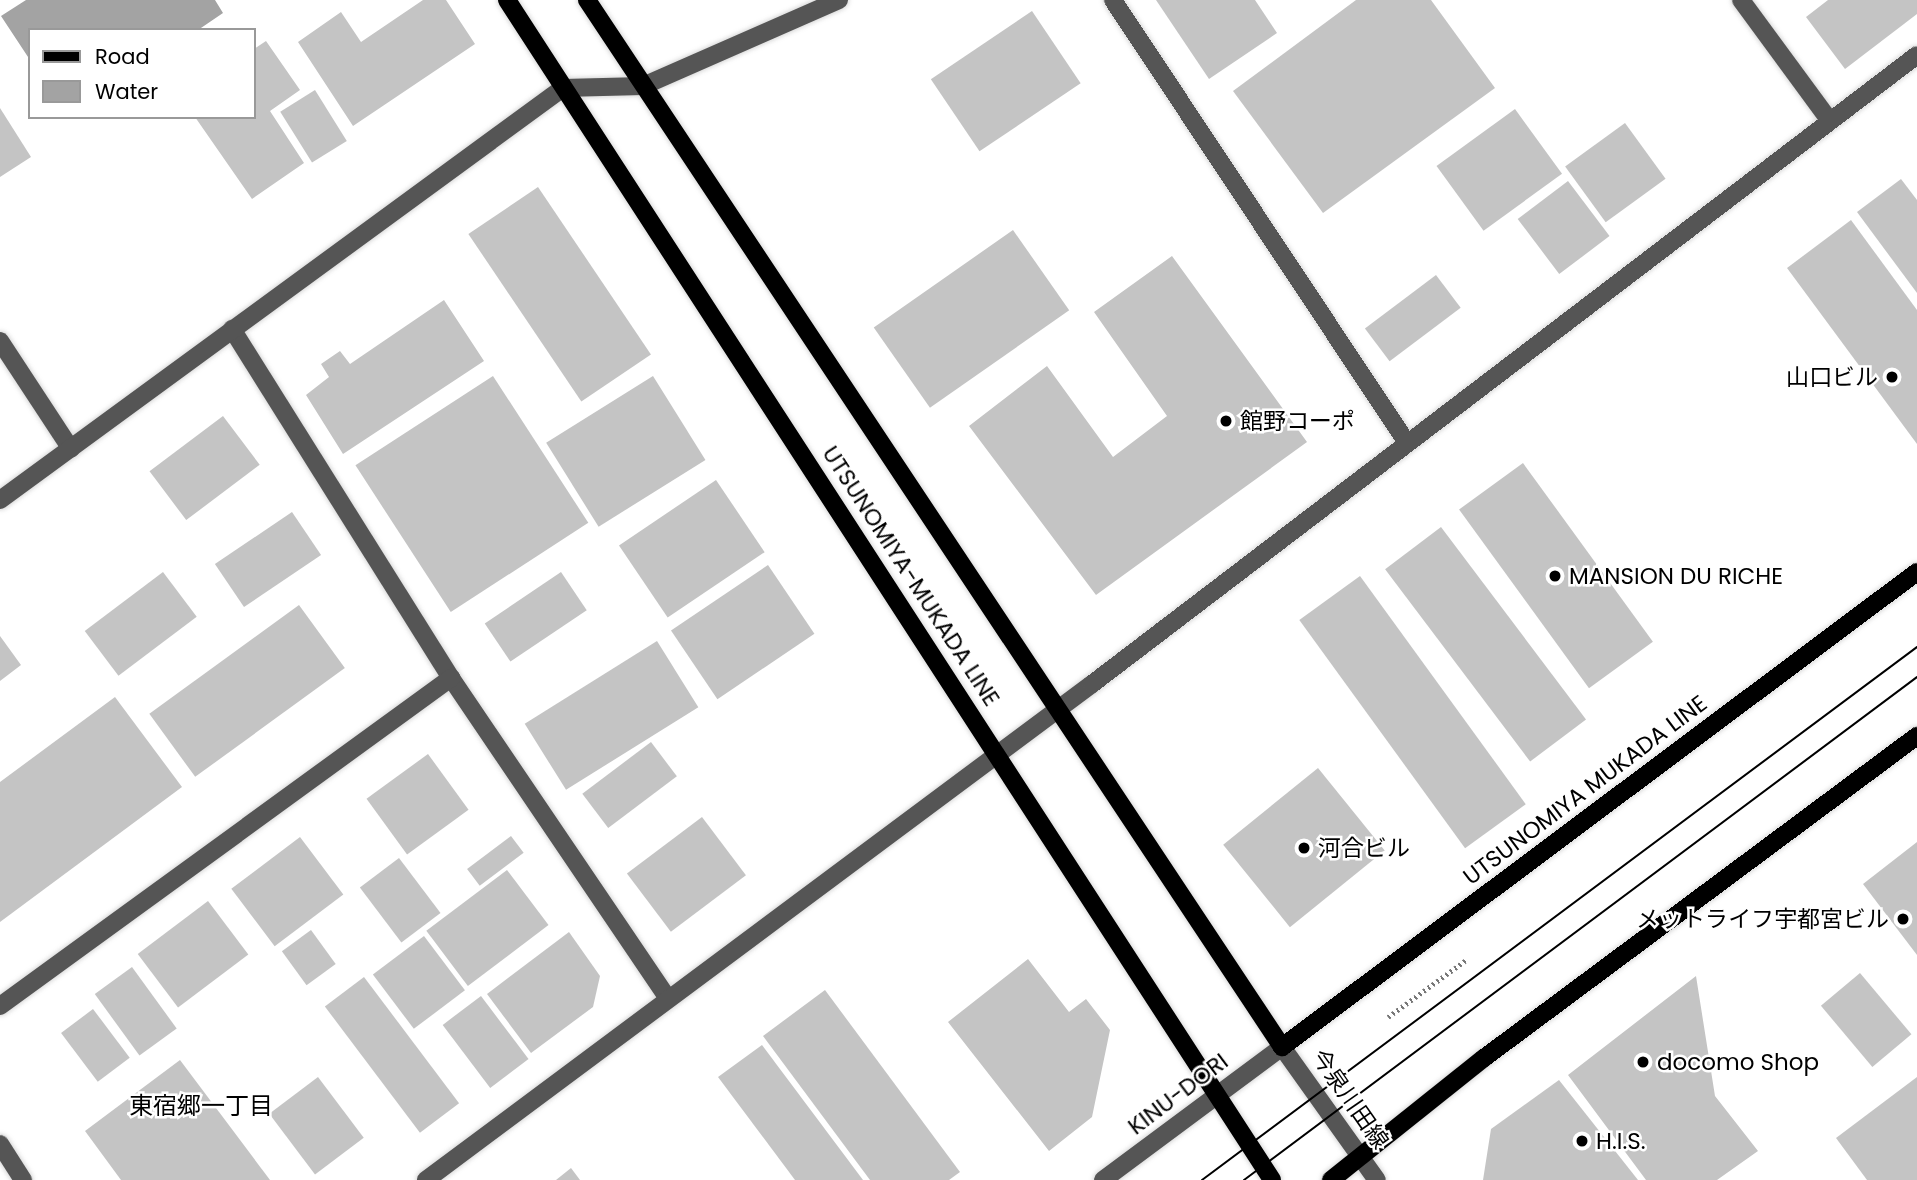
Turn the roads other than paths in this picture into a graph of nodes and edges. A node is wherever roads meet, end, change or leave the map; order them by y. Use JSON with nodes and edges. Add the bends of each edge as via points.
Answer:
{"nodes":[{"id":1,"x":507,"y":0,"type":"edge"},
{"id":2,"x":587,"y":0,"type":"edge"},
{"id":3,"x":839,"y":0,"type":"edge"},
{"id":4,"x":1113,"y":0,"type":"edge"},
{"id":5,"x":1741,"y":0,"type":"edge"},
{"id":6,"x":1917,"y":55,"type":"edge"},
{"id":7,"x":643,"y":86,"type":"junction"},
{"id":8,"x":562,"y":88,"type":"junction"},
{"id":9,"x":1830,"y":121,"type":"junction"},
{"id":10,"x":232,"y":329,"type":"junction"},
{"id":11,"x":0,"y":341,"type":"edge"},
{"id":12,"x":1407,"y":443,"type":"junction"},
{"id":13,"x":71,"y":449,"type":"junction"},
{"id":14,"x":0,"y":500,"type":"edge"},
{"id":15,"x":1917,"y":572,"type":"edge"},
{"id":16,"x":451,"y":678,"type":"junction"},
{"id":17,"x":1057,"y":710,"type":"junction"},
{"id":18,"x":1917,"y":736,"type":"edge"},
{"id":19,"x":997,"y":752,"type":"junction"},
{"id":20,"x":668,"y":998,"type":"junction"},
{"id":21,"x":0,"y":1006,"type":"edge"},
{"id":22,"x":1282,"y":1046,"type":"junction"},
{"id":23,"x":1213,"y":1097,"type":"junction"},
{"id":24,"x":0,"y":1144,"type":"edge"},
{"id":25,"x":1360,"y":1157,"type":"junction"},
{"id":26,"x":23,"y":1180,"type":"edge"},
{"id":27,"x":426,"y":1180,"type":"edge"},
{"id":28,"x":1103,"y":1180,"type":"edge"},
{"id":29,"x":1272,"y":1180,"type":"edge"},
{"id":30,"x":1331,"y":1180,"type":"edge"},
{"id":31,"x":1377,"y":1180,"type":"edge"}],
"edges":[{"from":1,"to":8,"type":"main road","name":"UTSUNOMIYA-MUKADA LINE"},
{"from":2,"to":7,"type":"main road","name":"UTSUNOMIYA-MUKADA LINE"},
{"from":3,"to":7,"type":"street"},
{"from":4,"to":12,"type":"street"},
{"from":5,"to":9,"type":"street"},
{"from":6,"to":9,"type":"street"},
{"from":7,"to":8,"type":"street"},
{"from":7,"to":17,"type":"main road","name":"UTSUNOMIYA-MUKADA LINE"},
{"from":8,"to":10,"type":"street"},
{"from":8,"to":19,"type":"main road","name":"UTSUNOMIYA-MUKADA LINE"},
{"from":9,"to":12,"type":"street"},
{"from":10,"to":13,"type":"street"},
{"from":10,"to":16,"type":"street"},
{"from":11,"to":13,"type":"street"},
{"from":12,"to":17,"type":"street"},
{"from":13,"to":14,"type":"street"},
{"from":15,"to":22,"type":"main road","name":"UTSUNOMIYA MUKADA LINE"},
{"from":16,"to":20,"type":"street"},
{"from":16,"to":21,"type":"street"},
{"from":17,"to":19,"type":"street"},
{"from":17,"to":22,"type":"main road","name":"UTSUNOMIYA-MUKADA LINE"},
{"from":18,"to":25,"type":"main road"},
{"from":19,"to":20,"type":"street"},
{"from":19,"to":23,"type":"main road","name":"UTSUNOMIYA-MUKADA LINE"},
{"from":20,"to":27,"type":"street"},
{"from":22,"to":23,"type":"street","name":"KINU-DORI"},
{"from":22,"to":25,"type":"street","name":"今泉川田線"},
{"from":23,"to":28,"type":"street","name":"KINU-DORI"},
{"from":23,"to":29,"type":"main road","name":"UTSUNOMIYA-MUKADA LINE"},
{"from":24,"to":26,"type":"street"},
{"from":25,"to":30,"type":"main road"},
{"from":25,"to":31,"type":"street","name":"今泉川田線"}]}
